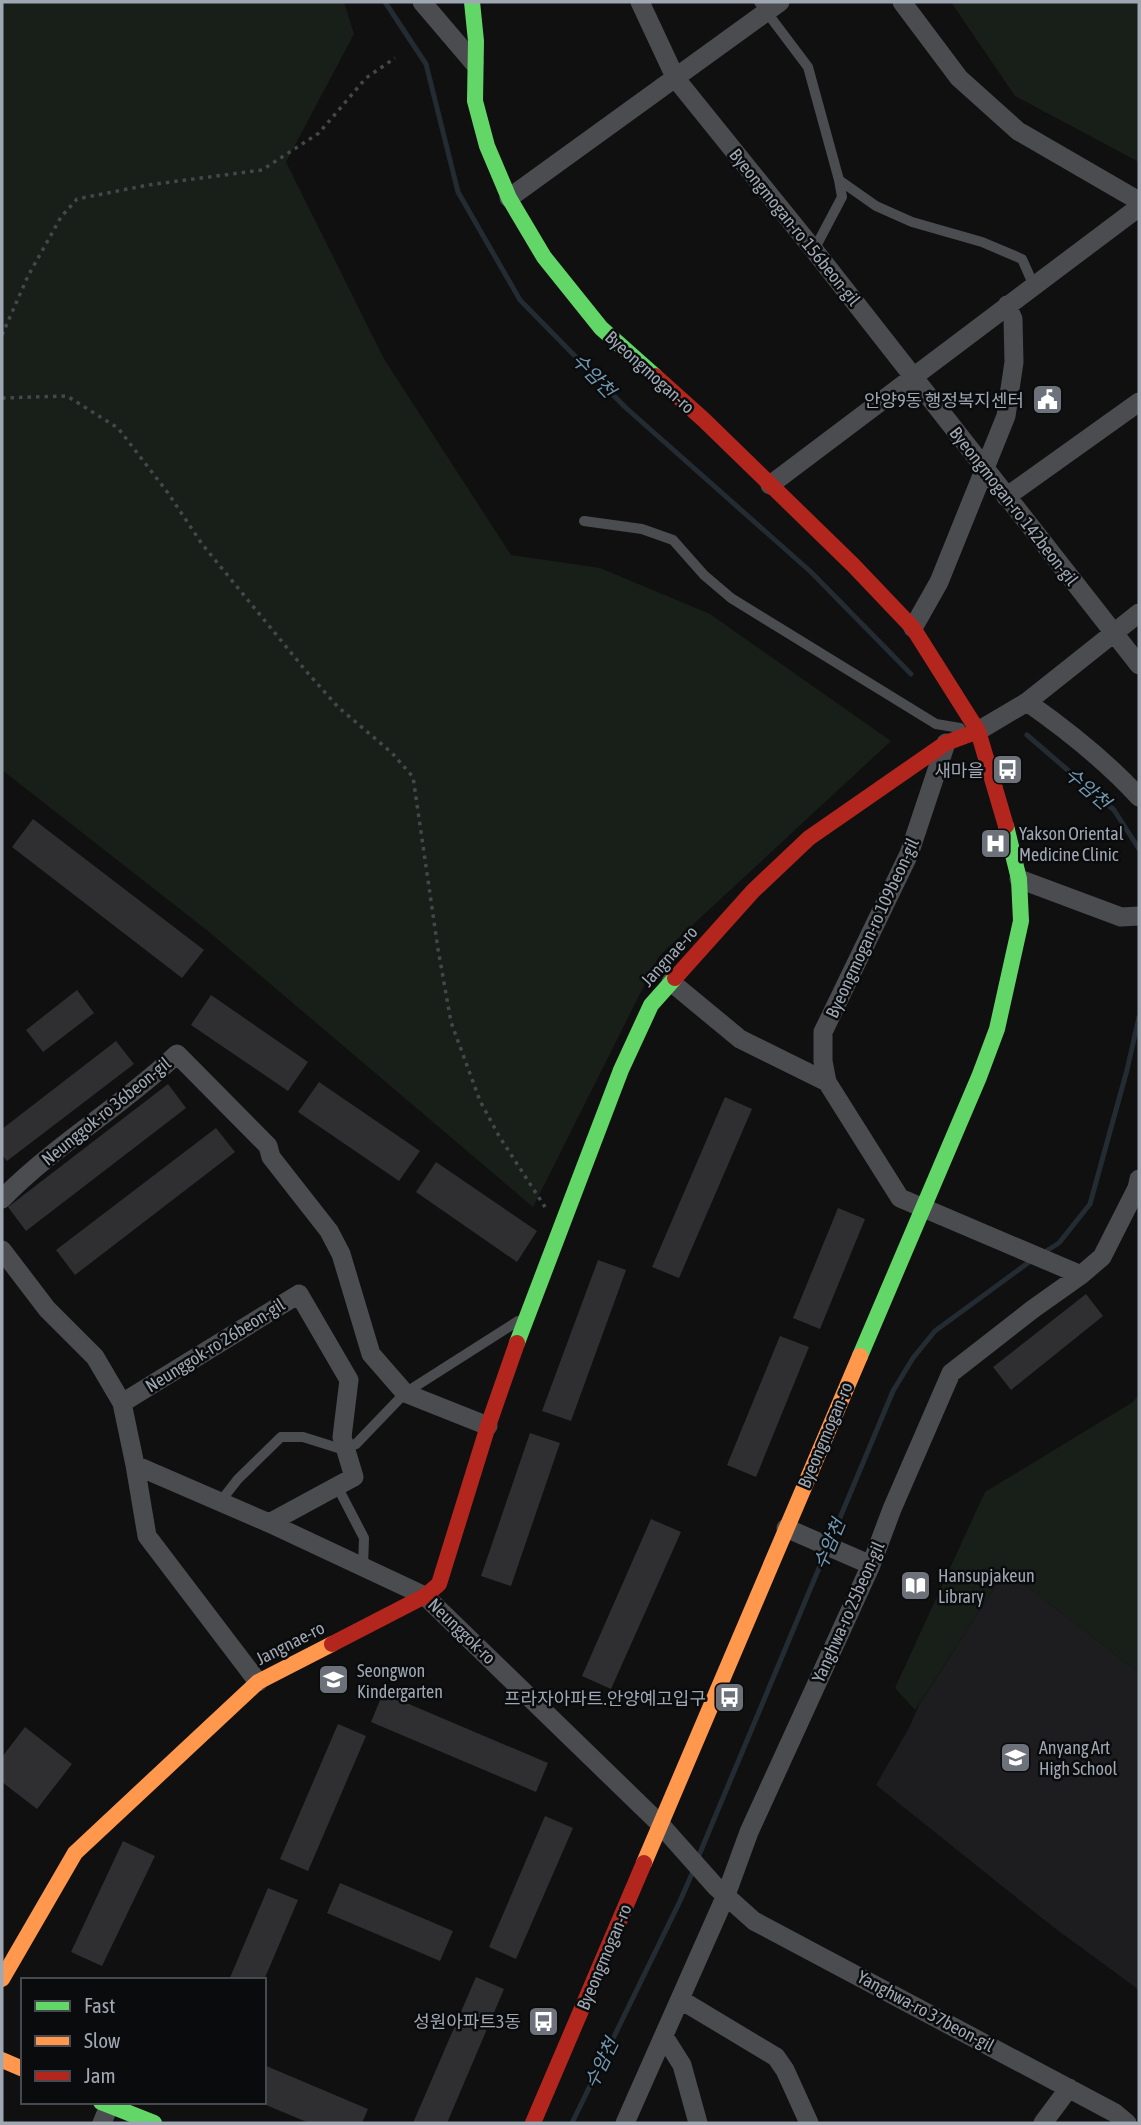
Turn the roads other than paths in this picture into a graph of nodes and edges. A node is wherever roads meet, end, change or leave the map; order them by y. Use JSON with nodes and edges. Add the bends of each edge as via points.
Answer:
{"nodes":[{"id":1,"x":422,"y":2,"type":"edge"},
{"id":2,"x":472,"y":2,"type":"edge"},
{"id":3,"x":640,"y":2,"type":"edge"},
{"id":4,"x":902,"y":2,"type":"edge"},
{"id":5,"x":769,"y":5,"type":"edge"},
{"id":6,"x":474,"y":63,"type":"junction"},
{"id":7,"x":676,"y":79,"type":"junction"},
{"id":8,"x":839,"y":180,"type":"junction"},
{"id":9,"x":509,"y":198,"type":"junction"},
{"id":10,"x":1139,"y":201,"type":"edge"},
{"id":11,"x":1139,"y":207,"type":"edge"},
{"id":12,"x":814,"y":250,"type":"junction"},
{"id":13,"x":1034,"y":286,"type":"junction"},
{"id":14,"x":1007,"y":305,"type":"junction"},
{"id":15,"x":913,"y":377,"type":"junction"},
{"id":16,"x":1139,"y":402,"type":"edge"},
{"id":17,"x":986,"y":468,"type":"junction"},
{"id":18,"x":770,"y":485,"type":"junction"},
{"id":19,"x":1006,"y":497,"type":"junction"},
{"id":20,"x":584,"y":521,"type":"dead end"},
{"id":21,"x":1139,"y":613,"type":"edge"},
{"id":22,"x":913,"y":628,"type":"junction"},
{"id":23,"x":1114,"y":635,"type":"junction"},
{"id":24,"x":1139,"y":665,"type":"edge"},
{"id":25,"x":1027,"y":702,"type":"junction"},
{"id":26,"x":978,"y":731,"type":"junction"},
{"id":27,"x":946,"y":743,"type":"junction"},
{"id":28,"x":1139,"y":797,"type":"edge"},
{"id":29,"x":1019,"y":878,"type":"junction"},
{"id":30,"x":1135,"y":917,"type":"edge"},
{"id":31,"x":671,"y":982,"type":"junction"},
{"id":32,"x":827,"y":1082,"type":"junction"},
{"id":33,"x":1139,"y":1179,"type":"edge"},
{"id":34,"x":2,"y":1199,"type":"edge"},
{"id":35,"x":922,"y":1207,"type":"junction"},
{"id":36,"x":2,"y":1250,"type":"edge"},
{"id":37,"x":1081,"y":1275,"type":"junction"},
{"id":38,"x":527,"y":1315,"type":"junction"},
{"id":39,"x":371,"y":1354,"type":"junction"},
{"id":40,"x":349,"y":1380,"type":"junction"},
{"id":41,"x":405,"y":1393,"type":"junction"},
{"id":42,"x":122,"y":1403,"type":"junction"},
{"id":43,"x":488,"y":1426,"type":"junction"},
{"id":44,"x":346,"y":1447,"type":"junction"},
{"id":45,"x":135,"y":1465,"type":"junction"},
{"id":46,"x":337,"y":1486,"type":"junction"},
{"id":47,"x":220,"y":1502,"type":"junction"},
{"id":48,"x":269,"y":1523,"type":"junction"},
{"id":49,"x":786,"y":1528,"type":"junction"},
{"id":50,"x":863,"y":1562,"type":"junction"},
{"id":51,"x":363,"y":1567,"type":"junction"},
{"id":52,"x":425,"y":1596,"type":"junction"},
{"id":53,"x":258,"y":1682,"type":"junction"},
{"id":54,"x":660,"y":1824,"type":"junction"},
{"id":55,"x":678,"y":1846,"type":"joint"},
{"id":56,"x":721,"y":1891,"type":"junction"},
{"id":57,"x":2,"y":1979,"type":"edge"},
{"id":58,"x":681,"y":2000,"type":"junction"},
{"id":59,"x":664,"y":2038,"type":"junction"},
{"id":60,"x":2,"y":2060,"type":"edge"},
{"id":61,"x":21,"y":2068,"type":"edge"},
{"id":62,"x":1069,"y":2088,"type":"junction"},
{"id":63,"x":104,"y":2110,"type":"edge"},
{"id":64,"x":154,"y":2123,"type":"edge"},
{"id":65,"x":533,"y":2123,"type":"edge"},
{"id":66,"x":625,"y":2123,"type":"edge"},
{"id":67,"x":698,"y":2123,"type":"edge"},
{"id":68,"x":809,"y":2123,"type":"edge"},
{"id":69,"x":1043,"y":2123,"type":"edge"},
{"id":70,"x":1127,"y":2123,"type":"edge"}],
"edges":[{"from":1,"to":6,"type":"street"},
{"from":2,"to":6,"type":"street","name":"Byeongmogan-ro"},
{"from":3,"to":7,"type":"street","name":"Byeongmogan-ro 156beon-gil"},
{"from":4,"to":10,"type":"street","via":[[959,78],[1018,131]]},
{"from":5,"to":7,"type":"street"},
{"from":5,"to":8,"type":"lane","via":[[808,67]]},
{"from":6,"to":9,"type":"street","name":"Byeongmogan-ro","via":[[475,101],[487,146]]},
{"from":7,"to":9,"type":"street"},
{"from":7,"to":12,"type":"street","name":"Byeongmogan-ro 156beon-gil"},
{"from":8,"to":12,"type":"lane","via":[[842,197]]},
{"from":8,"to":13,"type":"lane","via":[[912,222],[1022,259]]},
{"from":9,"to":18,"type":"street","name":"Byeongmogan-ro","via":[[544,257],[601,328]]},
{"from":11,"to":13,"type":"street"},
{"from":12,"to":15,"type":"street","name":"Byeongmogan-ro 156beon-gil"},
{"from":13,"to":14,"type":"street"},
{"from":14,"to":15,"type":"street"},
{"from":14,"to":17,"type":"street","via":[[1013,319],[1014,362],[1006,416]]},
{"from":15,"to":17,"type":"street","name":"Byeongmogan-ro 142beon-gil"},
{"from":15,"to":18,"type":"street"},
{"from":16,"to":19,"type":"street"},
{"from":17,"to":19,"type":"street","name":"Byeongmogan-ro 142beon-gil"},
{"from":17,"to":22,"type":"street","via":[[939,582]]},
{"from":18,"to":22,"type":"street","name":"Byeongmogan-ro"},
{"from":19,"to":23,"type":"street","name":"Byeongmogan-ro 142beon-gil"},
{"from":20,"to":26,"type":"lane","via":[[642,529],[673,540],[731,598],[787,634],[936,724]]},
{"from":21,"to":23,"type":"street"},
{"from":22,"to":26,"type":"street","name":"Byeongmogan-ro"},
{"from":23,"to":24,"type":"street","name":"Byeongmogan-ro 142beon-gil"},
{"from":23,"to":25,"type":"street"},
{"from":25,"to":26,"type":"street"},
{"from":25,"to":28,"type":"street","via":[[1064,728]]},
{"from":26,"to":27,"type":"street","name":"Jangnae-ro"},
{"from":26,"to":29,"type":"street","name":"Byeongmogan-ro"},
{"from":27,"to":31,"type":"street","name":"Jangnae-ro","via":[[809,838],[753,891]]},
{"from":27,"to":32,"type":"street","name":"Byeongmogan-ro 109beon-gil","via":[[909,854],[824,1032]]},
{"from":29,"to":30,"type":"street","via":[[1121,917]]},
{"from":29,"to":35,"type":"street","name":"Byeongmogan-ro","via":[[1021,921],[997,1029]]},
{"from":31,"to":32,"type":"street","via":[[740,1039]]},
{"from":31,"to":38,"type":"street","name":"Jangnae-ro","via":[[651,1005],[621,1070]]},
{"from":32,"to":35,"type":"street","name":"Byeongmogan-ro 109beon-gil","via":[[900,1198]]},
{"from":33,"to":37,"type":"street","name":"Yanghwa-ro 25beon-gil","via":[[1102,1257]]},
{"from":34,"to":39,"type":"street","name":"Neunggok-ro 36beon-gil","via":[[177,1054],[268,1146],[271,1157],[329,1231],[341,1254]]},
{"from":35,"to":37,"type":"street","name":"Byeongmogan-ro 109beon-gil"},
{"from":35,"to":49,"type":"street","name":"Byeongmogan-ro"},
{"from":36,"to":42,"type":"street","via":[[47,1309],[95,1357]]},
{"from":37,"to":50,"type":"street","name":"Yanghwa-ro 25beon-gil","via":[[951,1373],[892,1509]]},
{"from":38,"to":41,"type":"lane"},
{"from":38,"to":43,"type":"street","name":"Jangnae-ro"},
{"from":39,"to":40,"type":"street"},
{"from":39,"to":41,"type":"street","name":"Neunggok-ro 36beon-gil"},
{"from":40,"to":42,"type":"street","name":"Neunggok-ro 26beon-gil","via":[[299,1294]]},
{"from":40,"to":44,"type":"street","via":[[342,1437]]},
{"from":41,"to":43,"type":"street","name":"Neunggok-ro 36beon-gil"},
{"from":41,"to":44,"type":"lane","via":[[356,1444]]},
{"from":42,"to":45,"type":"street"},
{"from":43,"to":52,"type":"street","name":"Jangnae-ro","via":[[439,1584]]},
{"from":44,"to":46,"type":"street","via":[[354,1478]]},
{"from":44,"to":47,"type":"lane","via":[[281,1437]]},
{"from":45,"to":47,"type":"street","name":"Neunggok-ro"},
{"from":45,"to":53,"type":"street","via":[[147,1536]]},
{"from":46,"to":48,"type":"street"},
{"from":46,"to":51,"type":"lane","via":[[364,1538]]},
{"from":47,"to":48,"type":"street","name":"Neunggok-ro"},
{"from":48,"to":51,"type":"street","name":"Neunggok-ro"},
{"from":49,"to":50,"type":"street"},
{"from":49,"to":54,"type":"street","name":"Byeongmogan-ro"},
{"from":50,"to":56,"type":"street","name":"Yanghwa-ro 25beon-gil"},
{"from":51,"to":52,"type":"street","name":"Neunggok-ro"},
{"from":52,"to":53,"type":"street","name":"Jangnae-ro"},
{"from":52,"to":54,"type":"street","name":"Neunggok-ro"},
{"from":53,"to":57,"type":"street","name":"Jangnae-ro","via":[[75,1853]]},
{"from":54,"to":55,"type":"street","name":"Neunggok-ro"},
{"from":54,"to":65,"type":"street","name":"Byeongmogan-ro"},
{"from":55,"to":56,"type":"street","name":"Yanghwa-ro 37beon-gil"},
{"from":56,"to":58,"type":"street","name":"Yanghwa-ro 25beon-gil"},
{"from":56,"to":62,"type":"street","name":"Yanghwa-ro 37beon-gil","via":[[754,1921]]},
{"from":58,"to":59,"type":"street","name":"Yanghwa-ro 25beon-gil"},
{"from":58,"to":68,"type":"street","via":[[776,2057]]},
{"from":59,"to":66,"type":"street","name":"Yanghwa-ro 25beon-gil"},
{"from":59,"to":67,"type":"street","via":[[682,2065]]},
{"from":60,"to":61,"type":"street"},
{"from":62,"to":69,"type":"street"},
{"from":62,"to":70,"type":"street","name":"Yanghwa-ro 37beon-gil"},
{"from":63,"to":64,"type":"street"}]}
